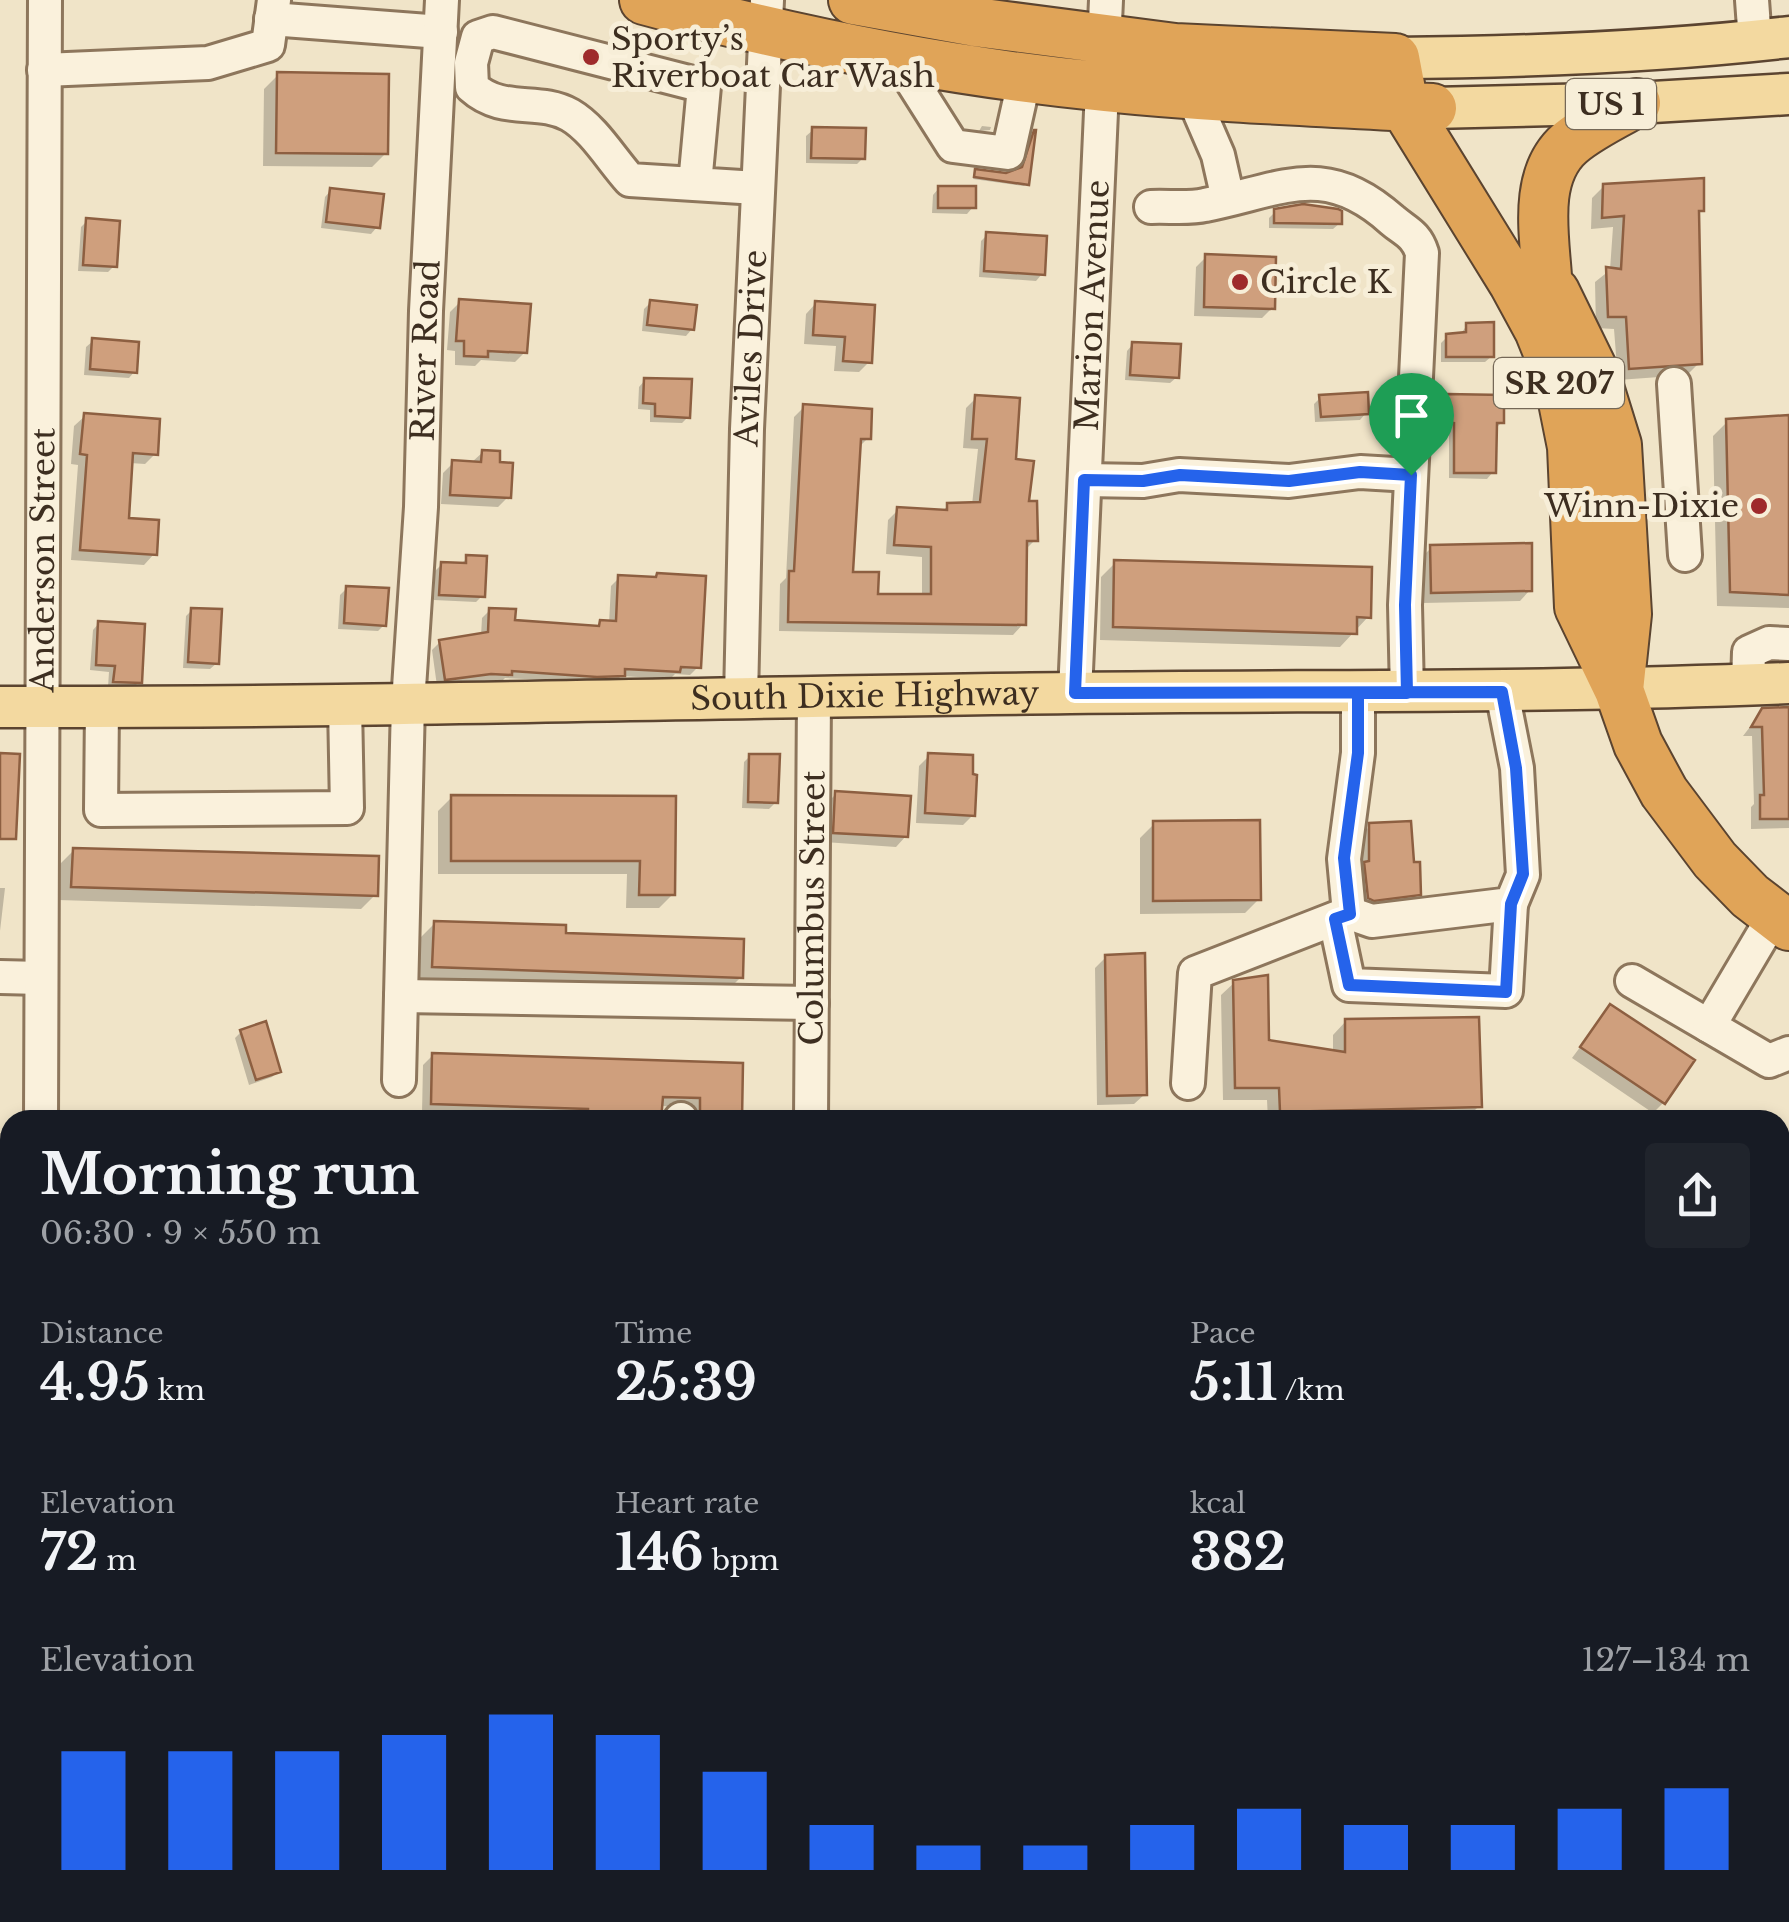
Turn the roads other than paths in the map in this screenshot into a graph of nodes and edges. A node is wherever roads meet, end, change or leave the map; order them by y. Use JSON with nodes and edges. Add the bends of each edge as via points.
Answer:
{"nodes":[{"id":1,"x":45,"y":0,"type":"edge"},
{"id":2,"x":644,"y":0,"type":"edge"},
{"id":3,"x":853,"y":0,"type":"edge"},
{"id":4,"x":1752,"y":0,"type":"edge"},
{"id":5,"x":914,"y":6,"type":"edge"},
{"id":6,"x":272,"y":10,"type":"edge"},
{"id":7,"x":766,"y":15,"type":"edge"},
{"id":8,"x":442,"y":16,"type":"edge"},
{"id":9,"x":1105,"y":20,"type":"edge"},
{"id":10,"x":1772,"y":39,"type":"edge"},
{"id":11,"x":896,"y":56,"type":"junction"},
{"id":12,"x":1395,"y":58,"type":"junction"},
{"id":13,"x":44,"y":70,"type":"junction"},
{"id":14,"x":1026,"y":77,"type":"junction"},
{"id":15,"x":1102,"y":87,"type":"junction"},
{"id":16,"x":479,"y":94,"type":"junction"},
{"id":17,"x":1789,"y":94,"type":"edge"},
{"id":18,"x":1192,"y":95,"type":"junction"},
{"id":19,"x":437,"y":102,"type":"junction"},
{"id":20,"x":1636,"y":103,"type":"junction"},
{"id":21,"x":1418,"y":107,"type":"junction"},
{"id":22,"x":695,"y":184,"type":"junction"},
{"id":23,"x":757,"y":188,"type":"junction"},
{"id":24,"x":1228,"y":199,"type":"junction"},
{"id":25,"x":1151,"y":206,"type":"dead end"},
{"id":26,"x":1547,"y":276,"type":"junction"},
{"id":27,"x":1674,"y":384,"type":"dead end"},
{"id":28,"x":1411,"y":475,"type":"junction"},
{"id":29,"x":1084,"y":480,"type":"junction"},
{"id":30,"x":1685,"y":555,"type":"dead end"},
{"id":31,"x":1789,"y":644,"type":"edge"},
{"id":32,"x":1789,"y":682,"type":"edge"},
{"id":33,"x":1748,"y":684,"type":"junction"},
{"id":34,"x":1619,"y":690,"type":"junction"},
{"id":35,"x":1502,"y":692,"type":"junction"},
{"id":36,"x":1075,"y":693,"type":"junction"},
{"id":37,"x":1358,"y":693,"type":"junction"},
{"id":38,"x":1407,"y":693,"type":"junction"},
{"id":39,"x":814,"y":697,"type":"junction"},
{"id":40,"x":741,"y":698,"type":"junction"},
{"id":41,"x":408,"y":704,"type":"junction"},
{"id":42,"x":345,"y":705,"type":"junction"},
{"id":43,"x":0,"y":706,"type":"edge"},
{"id":44,"x":41,"y":707,"type":"junction"},
{"id":45,"x":102,"y":707,"type":"junction"},
{"id":46,"x":1511,"y":904,"type":"junction"},
{"id":47,"x":1342,"y":916,"type":"junction"},
{"id":48,"x":1782,"y":921,"type":"edge"},
{"id":49,"x":0,"y":976,"type":"edge"},
{"id":50,"x":41,"y":978,"type":"junction"},
{"id":51,"x":1632,"y":981,"type":"dead end"},
{"id":52,"x":401,"y":996,"type":"junction"},
{"id":53,"x":812,"y":1003,"type":"junction"},
{"id":54,"x":1709,"y":1026,"type":"junction"},
{"id":55,"x":1789,"y":1053,"type":"edge"},
{"id":56,"x":400,"y":1080,"type":"dead end"},
{"id":57,"x":1188,"y":1083,"type":"dead end"},
{"id":58,"x":41,"y":1110,"type":"edge"},
{"id":59,"x":811,"y":1110,"type":"edge"}],
"edges":[{"from":1,"to":13,"type":"street","name":"Anderson Street"},
{"from":2,"to":7,"type":"highway","number":"US 1"},
{"from":3,"to":5,"type":"highway","number":"US 1"},
{"from":4,"to":10,"type":"street"},
{"from":5,"to":9,"type":"highway","number":"US 1"},
{"from":6,"to":8,"type":"street"},
{"from":6,"to":13,"type":"street","via":[[268,44],[208,63]]},
{"from":7,"to":11,"type":"highway","number":"US 1"},
{"from":7,"to":23,"type":"street","name":"Aviles Drive"},
{"from":8,"to":19,"type":"street","name":"River Road"},
{"from":9,"to":12,"type":"highway","number":"US 1","via":[[1175,48]]},
{"from":9,"to":15,"type":"street","name":"Marion Avenue"},
{"from":10,"to":12,"type":"main road","number":"US 1","via":[[1560,55]]},
{"from":11,"to":14,"type":"highway","number":"US 1"},
{"from":11,"to":14,"type":"street","via":[[953,146],[1008,153]]},
{"from":12,"to":21,"type":"highway","number":"SR 207"},
{"from":13,"to":44,"type":"street","name":"Anderson Street"},
{"from":14,"to":15,"type":"highway","number":"US 1"},
{"from":15,"to":18,"type":"highway","number":"US 1"},
{"from":15,"to":29,"type":"street","name":"Marion Avenue"},
{"from":16,"to":19,"type":"street","via":[[468,104]]},
{"from":16,"to":22,"type":"street","via":[[569,114],[630,180]]},
{"from":16,"to":22,"type":"street","via":[[470,62],[478,37],[493,32],[704,86]]},
{"from":17,"to":20,"type":"main road","number":"US 1"},
{"from":18,"to":21,"type":"highway","number":"US 1"},
{"from":18,"to":24,"type":"street","via":[[1218,154]]},
{"from":19,"to":41,"type":"street","name":"River Road"},
{"from":20,"to":21,"type":"main road","number":"US 1"},
{"from":20,"to":26,"type":"highway","via":[[1576,138],[1555,161],[1545,190]]},
{"from":21,"to":26,"type":"highway","number":"SR 207","via":[[1494,194]]},
{"from":21,"to":34,"type":"highway","number":"SR 207","via":[[1558,377],[1572,446],[1579,607]]},
{"from":22,"to":23,"type":"street"},
{"from":23,"to":40,"type":"street","name":"Aviles Drive"},
{"from":24,"to":25,"type":"street"},
{"from":24,"to":28,"type":"street","via":[[1274,186],[1325,184],[1369,199],[1418,240]]},
{"from":26,"to":34,"type":"highway","number":"SR 207","via":[[1595,374],[1616,446],[1626,614]]},
{"from":27,"to":30,"type":"street"},
{"from":28,"to":29,"type":"street"},
{"from":28,"to":38,"type":"street"},
{"from":29,"to":36,"type":"street","name":"Marion Avenue"},
{"from":31,"to":33,"type":"street","via":[[1748,652]]},
{"from":32,"to":33,"type":"main road","name":"South Dixie Highway"},
{"from":33,"to":34,"type":"main road","name":"South Dixie Highway"},
{"from":34,"to":35,"type":"main road","name":"South Dixie Highway"},
{"from":34,"to":48,"type":"highway","number":"SR 207","via":[[1638,744],[1673,804],[1715,860]]},
{"from":35,"to":38,"type":"main road","name":"South Dixie Highway"},
{"from":35,"to":46,"type":"street","via":[[1516,768],[1523,874]]},
{"from":36,"to":37,"type":"main road","name":"South Dixie Highway"},
{"from":36,"to":39,"type":"main road","name":"South Dixie Highway"},
{"from":37,"to":38,"type":"main road","name":"South Dixie Highway"},
{"from":37,"to":47,"type":"street"},
{"from":39,"to":40,"type":"main road","name":"South Dixie Highway"},
{"from":39,"to":53,"type":"street","name":"Columbus Street"},
{"from":40,"to":41,"type":"main road","name":"South Dixie Highway"},
{"from":41,"to":42,"type":"main road","name":"South Dixie Highway"},
{"from":41,"to":52,"type":"street","name":"River Road"},
{"from":42,"to":45,"type":"main road","name":"South Dixie Highway"},
{"from":42,"to":45,"type":"street","via":[[348,808],[101,810]]},
{"from":43,"to":44,"type":"main road","name":"South Dixie Highway"},
{"from":44,"to":45,"type":"main road","name":"South Dixie Highway"},
{"from":44,"to":50,"type":"street","name":"Anderson Street"},
{"from":46,"to":47,"type":"street","via":[[1372,921]]},
{"from":46,"to":47,"type":"street","via":[[1506,992],[1349,985]]},
{"from":47,"to":57,"type":"street","via":[[1195,973]]},
{"from":48,"to":54,"type":"street"},
{"from":49,"to":50,"type":"street"},
{"from":50,"to":58,"type":"street","name":"Anderson Street"},
{"from":51,"to":54,"type":"street"},
{"from":52,"to":53,"type":"street"},
{"from":52,"to":56,"type":"street","name":"River Road"},
{"from":53,"to":59,"type":"street","name":"Columbus Street"},
{"from":54,"to":55,"type":"street","via":[[1769,1061]]}]}
